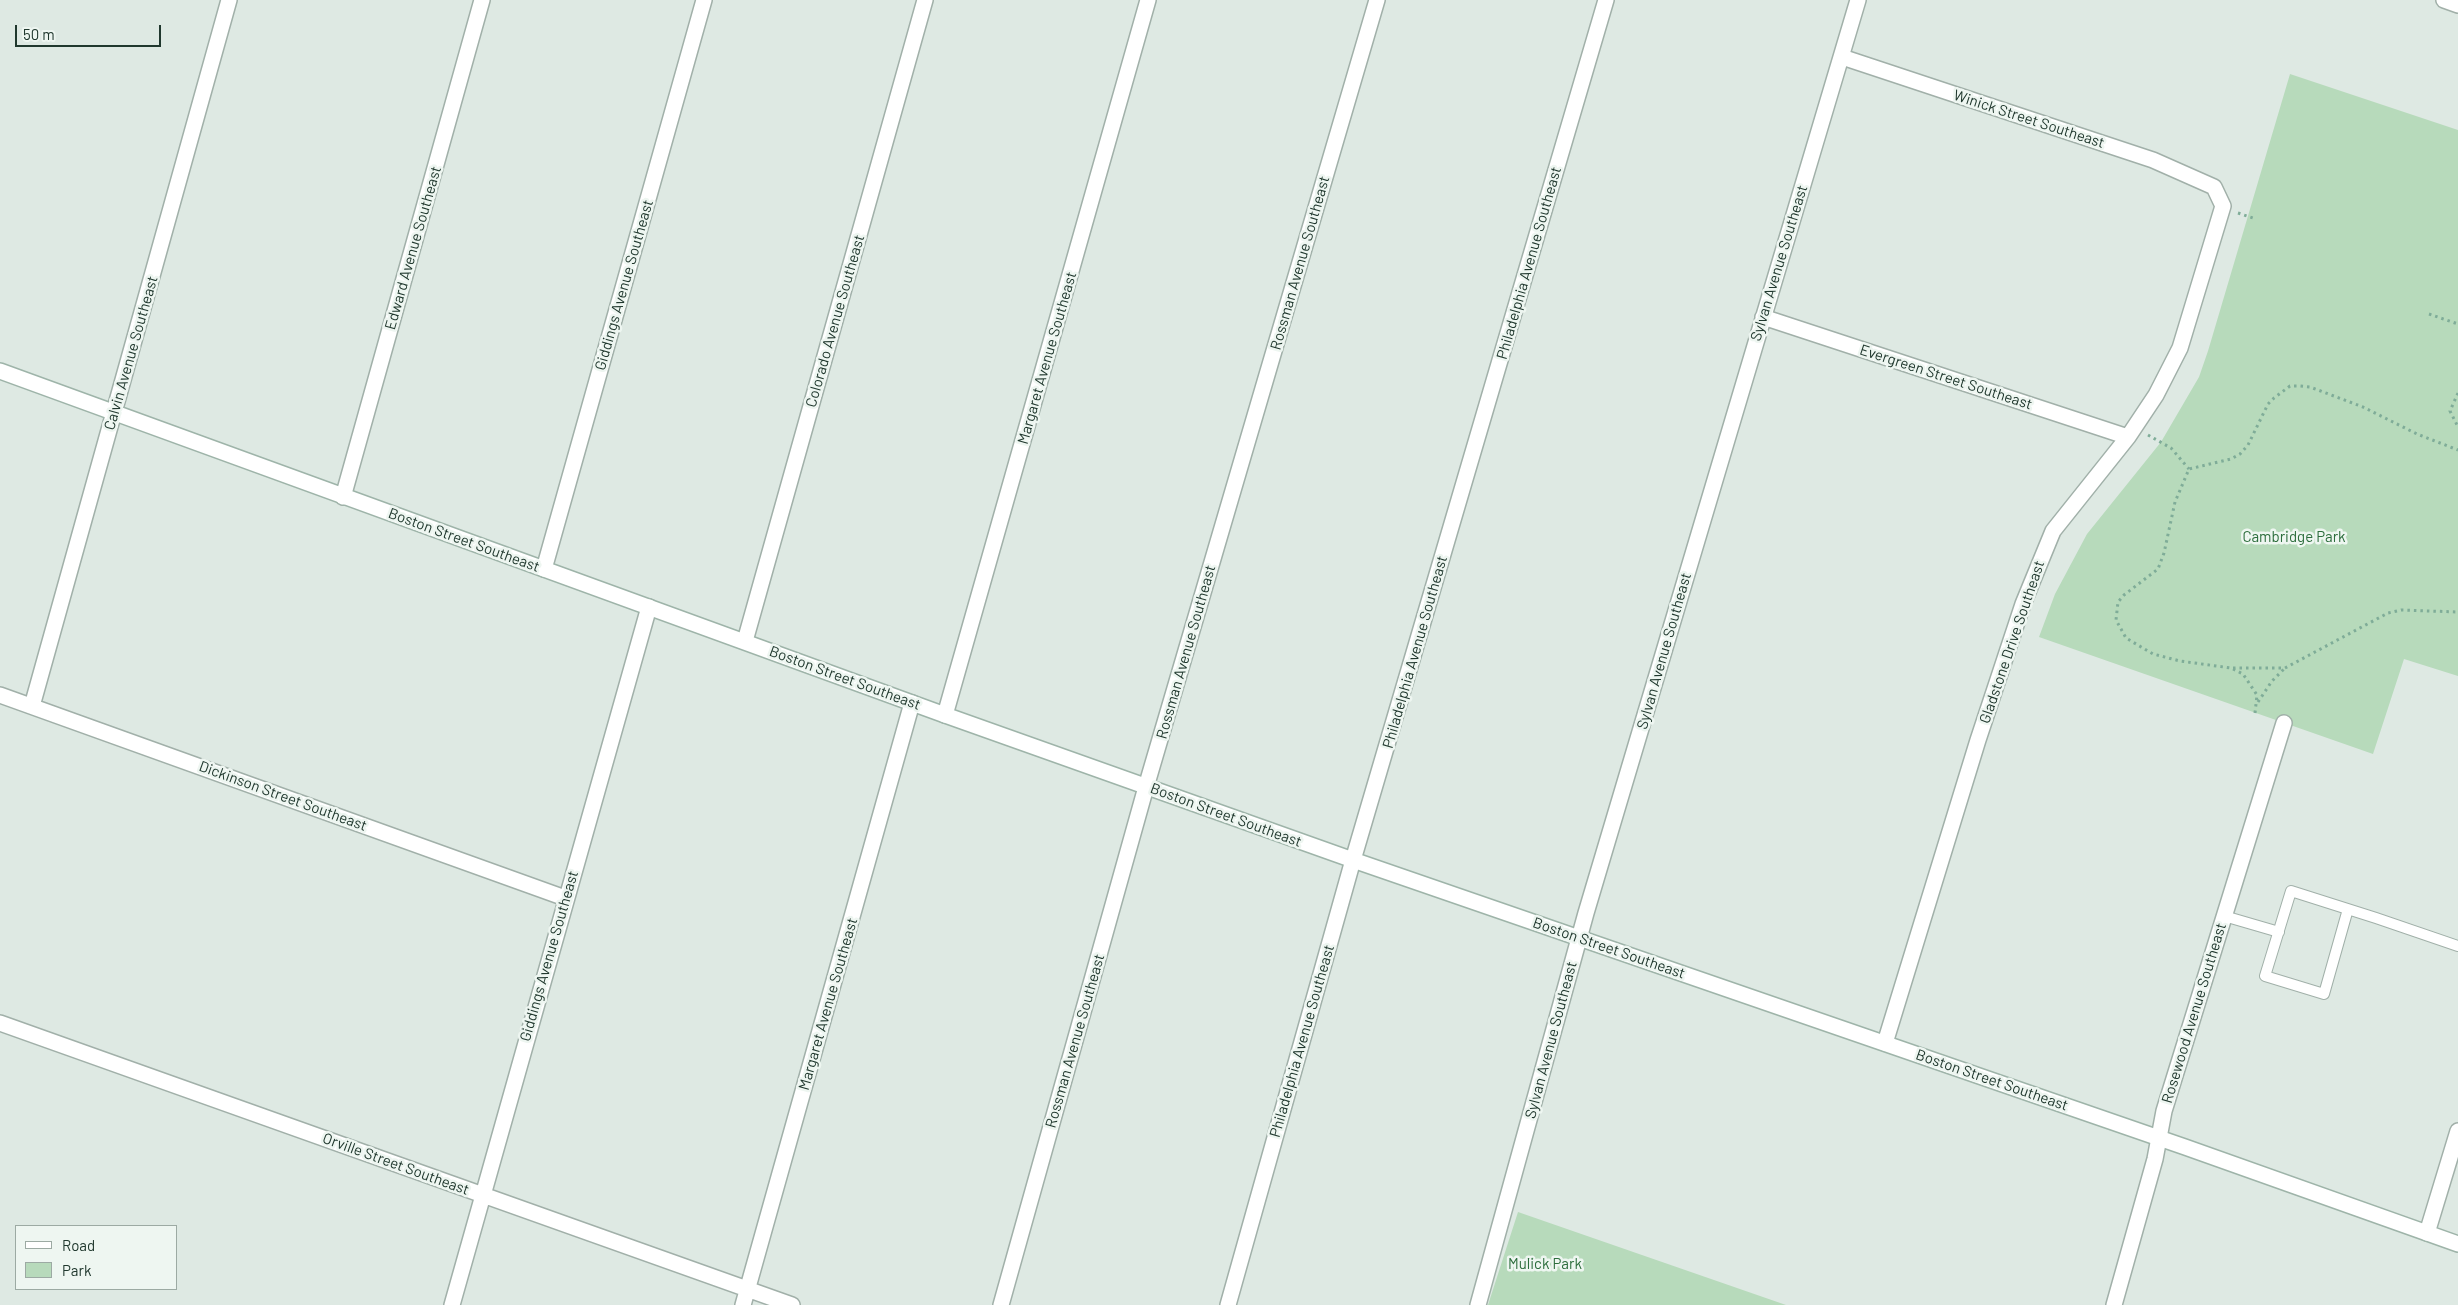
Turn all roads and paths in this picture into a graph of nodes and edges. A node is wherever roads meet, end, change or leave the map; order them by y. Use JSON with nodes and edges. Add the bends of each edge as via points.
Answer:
{"nodes":[{"id":1,"x":229,"y":0,"type":"edge"},
{"id":2,"x":482,"y":0,"type":"edge"},
{"id":3,"x":704,"y":0,"type":"edge"},
{"id":4,"x":925,"y":0,"type":"edge"},
{"id":5,"x":1148,"y":0,"type":"edge"},
{"id":6,"x":1377,"y":0,"type":"edge"},
{"id":7,"x":1606,"y":0,"type":"edge"},
{"id":8,"x":1858,"y":0,"type":"edge"},
{"id":9,"x":2444,"y":0,"type":"edge"},
{"id":10,"x":2458,"y":5,"type":"edge"},
{"id":11,"x":1842,"y":57,"type":"junction"},
{"id":12,"x":2214,"y":187,"type":"joint"},
{"id":13,"x":2233,"y":212,"type":"dead end"},
{"id":14,"x":2253,"y":218,"type":"dead end"},
{"id":15,"x":2429,"y":314,"type":"dead end"},
{"id":16,"x":1763,"y":317,"type":"junction"},
{"id":17,"x":2458,"y":324,"type":"edge"},
{"id":18,"x":0,"y":371,"type":"edge"},
{"id":19,"x":2458,"y":394,"type":"edge"},
{"id":20,"x":115,"y":412,"type":"junction"},
{"id":21,"x":2458,"y":427,"type":"edge"},
{"id":22,"x":2132,"y":432,"type":"junction"},
{"id":23,"x":2458,"y":450,"type":"edge"},
{"id":24,"x":2189,"y":469,"type":"junction"},
{"id":25,"x":343,"y":497,"type":"junction"},
{"id":26,"x":544,"y":569,"type":"junction"},
{"id":27,"x":648,"y":607,"type":"junction"},
{"id":28,"x":2458,"y":612,"type":"edge"},
{"id":29,"x":744,"y":641,"type":"junction"},
{"id":30,"x":2231,"y":668,"type":"junction"},
{"id":31,"x":2285,"y":668,"type":"junction"},
{"id":32,"x":0,"y":695,"type":"edge"},
{"id":33,"x":912,"y":703,"type":"junction"},
{"id":34,"x":2257,"y":704,"type":"junction"},
{"id":35,"x":32,"y":706,"type":"junction"},
{"id":36,"x":2255,"y":713,"type":"dead end"},
{"id":37,"x":945,"y":715,"type":"junction"},
{"id":38,"x":2284,"y":723,"type":"dead end"},
{"id":39,"x":1146,"y":786,"type":"junction"},
{"id":40,"x":1353,"y":860,"type":"junction"},
{"id":41,"x":566,"y":898,"type":"junction"},
{"id":42,"x":2348,"y":910,"type":"junction"},
{"id":43,"x":2224,"y":916,"type":"junction"},
{"id":44,"x":2279,"y":932,"type":"junction"},
{"id":45,"x":1580,"y":938,"type":"junction"},
{"id":46,"x":2458,"y":946,"type":"edge"},
{"id":47,"x":0,"y":1023,"type":"edge"},
{"id":48,"x":1885,"y":1043,"type":"junction"},
{"id":49,"x":2458,"y":1131,"type":"edge"},
{"id":50,"x":2159,"y":1138,"type":"junction"},
{"id":51,"x":483,"y":1195,"type":"junction"},
{"id":52,"x":2427,"y":1233,"type":"junction"},
{"id":53,"x":2458,"y":1244,"type":"edge"},
{"id":54,"x":748,"y":1289,"type":"junction"},
{"id":55,"x":452,"y":1305,"type":"edge"},
{"id":56,"x":743,"y":1305,"type":"edge"},
{"id":57,"x":792,"y":1305,"type":"edge"},
{"id":58,"x":1001,"y":1305,"type":"edge"},
{"id":59,"x":1228,"y":1305,"type":"edge"},
{"id":60,"x":1478,"y":1305,"type":"edge"},
{"id":61,"x":2114,"y":1305,"type":"edge"}],
"edges":[{"from":1,"to":20,"type":"street","name":"Calvin Avenue Southeast"},
{"from":2,"to":25,"type":"street","name":"Edward Avenue Southeast"},
{"from":3,"to":26,"type":"street","name":"Giddings Avenue Southeast"},
{"from":4,"to":29,"type":"street","name":"Colorado Avenue Southeast"},
{"from":5,"to":37,"type":"street","name":"Margaret Avenue Southeast"},
{"from":6,"to":39,"type":"street","name":"Rossman Avenue Southeast"},
{"from":7,"to":40,"type":"street","name":"Philadelphia Avenue Southeast"},
{"from":8,"to":11,"type":"street","name":"Sylvan Avenue Southeast"},
{"from":9,"to":10,"type":"street"},
{"from":11,"to":12,"type":"street","name":"Winick Street Southeast","via":[[2153,160]]},
{"from":11,"to":16,"type":"street","name":"Sylvan Avenue Southeast"},
{"from":12,"to":22,"type":"street","name":"Gladstone Drive Southeast","via":[[2224,206],[2180,348]]},
{"from":13,"to":14,"type":"path"},
{"from":15,"to":17,"type":"path"},
{"from":16,"to":22,"type":"street","name":"Evergreen Street Southeast"},
{"from":16,"to":45,"type":"street","name":"Sylvan Avenue Southeast"},
{"from":18,"to":20,"type":"street","name":"Boston Street Southeast"},
{"from":19,"to":21,"type":"path","via":[[2450,411]]},
{"from":20,"to":25,"type":"street","name":"Boston Street Southeast"},
{"from":20,"to":35,"type":"street","name":"Calvin Avenue Southeast"},
{"from":22,"to":24,"type":"path","via":[[2171,448]]},
{"from":22,"to":48,"type":"street","name":"Gladstone Drive Southeast","via":[[2053,532],[2022,604]]},
{"from":23,"to":24,"type":"path","via":[[2310,387],[2290,386],[2274,398],[2240,454]]},
{"from":24,"to":30,"type":"path","via":[[2175,502],[2158,569],[2118,602],[2116,620],[2126,638],[2153,654]]},
{"from":25,"to":26,"type":"street","name":"Boston Street Southeast"},
{"from":26,"to":27,"type":"street","name":"Boston Street Southeast"},
{"from":27,"to":29,"type":"street","name":"Boston Street Southeast"},
{"from":27,"to":41,"type":"street","name":"Giddings Avenue Southeast"},
{"from":28,"to":31,"type":"path","via":[[2419,610],[2388,613]]},
{"from":29,"to":33,"type":"street","name":"Boston Street Southeast"},
{"from":30,"to":31,"type":"path"},
{"from":30,"to":34,"type":"path","via":[[2243,674],[2254,687]]},
{"from":31,"to":34,"type":"path"},
{"from":32,"to":35,"type":"street","name":"Dickinson Street Southeast"},
{"from":33,"to":37,"type":"street","name":"Boston Street Southeast"},
{"from":33,"to":54,"type":"street","name":"Margaret Avenue Southeast"},
{"from":34,"to":36,"type":"path"},
{"from":35,"to":41,"type":"street","name":"Dickinson Street Southeast"},
{"from":37,"to":39,"type":"street","name":"Boston Street Southeast"},
{"from":38,"to":43,"type":"street","name":"Rosewood Avenue Southeast"},
{"from":39,"to":40,"type":"street","name":"Boston Street Southeast"},
{"from":39,"to":58,"type":"street","name":"Rossman Avenue Southeast"},
{"from":40,"to":45,"type":"street","name":"Boston Street Southeast"},
{"from":40,"to":59,"type":"street","name":"Philadelphia Avenue Southeast"},
{"from":41,"to":51,"type":"street","name":"Giddings Avenue Southeast"},
{"from":42,"to":44,"type":"lane","via":[[2292,891]]},
{"from":42,"to":44,"type":"lane","via":[[2324,994],[2265,976]]},
{"from":42,"to":46,"type":"lane"},
{"from":43,"to":44,"type":"lane"},
{"from":43,"to":50,"type":"street","name":"Rosewood Avenue Southeast","via":[[2164,1111]]},
{"from":45,"to":48,"type":"street","name":"Boston Street Southeast"},
{"from":45,"to":60,"type":"street","name":"Sylvan Avenue Southeast"},
{"from":47,"to":51,"type":"street","name":"Orville Street Southeast"},
{"from":48,"to":50,"type":"street","name":"Boston Street Southeast"},
{"from":49,"to":52,"type":"street"},
{"from":50,"to":52,"type":"street","name":"Boston Street Southeast"},
{"from":50,"to":61,"type":"street","name":"Rosewood Avenue Southeast"},
{"from":51,"to":54,"type":"street","name":"Orville Street Southeast"},
{"from":51,"to":55,"type":"street","name":"Giddings Avenue Southeast"},
{"from":52,"to":53,"type":"street","name":"Boston Street Southeast"},
{"from":54,"to":56,"type":"street","name":"Margaret Avenue Southeast"},
{"from":54,"to":57,"type":"street","name":"Orville Street Southeast"}]}
